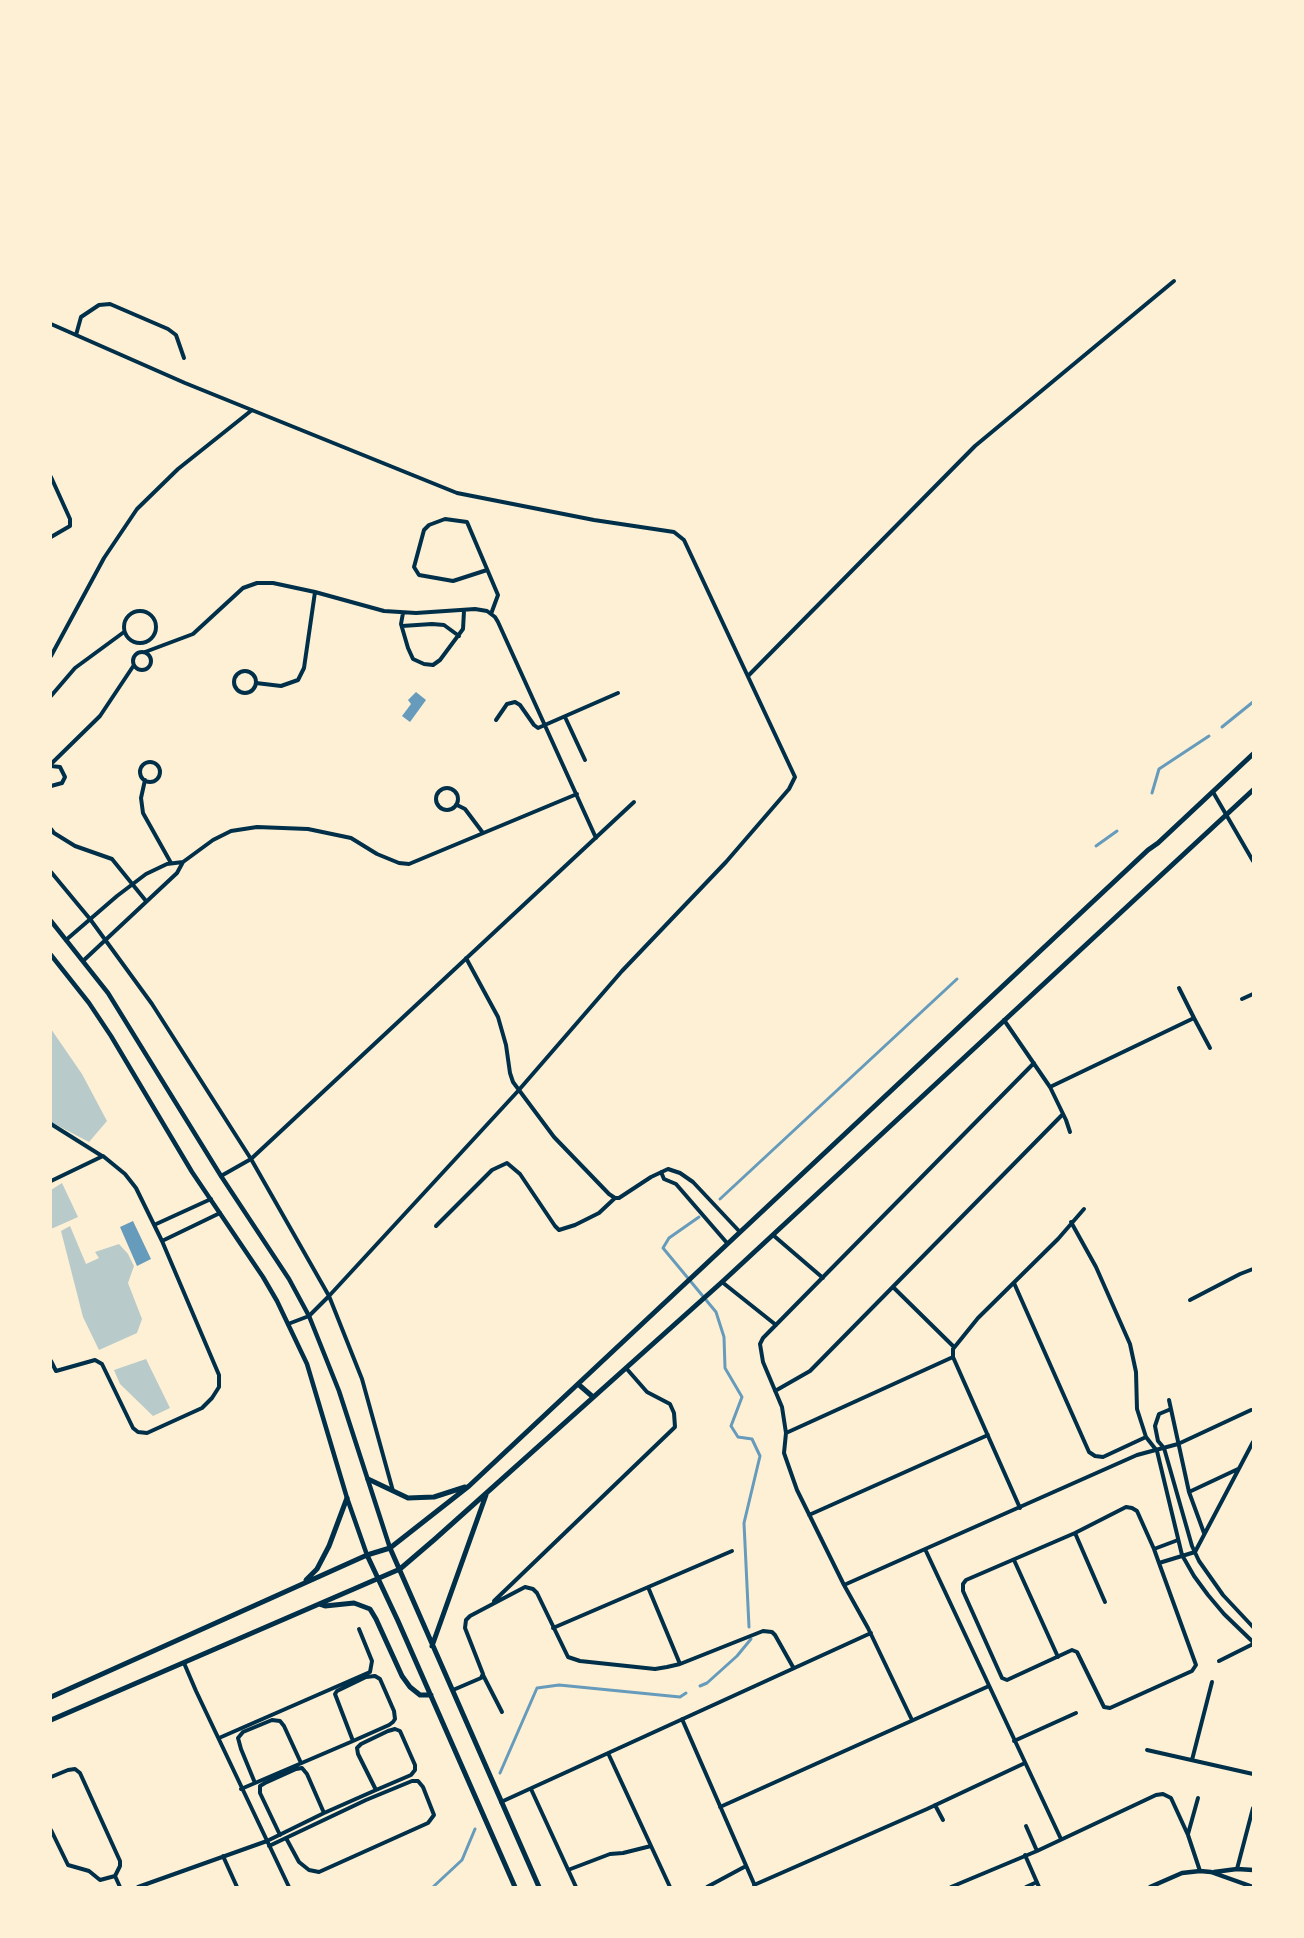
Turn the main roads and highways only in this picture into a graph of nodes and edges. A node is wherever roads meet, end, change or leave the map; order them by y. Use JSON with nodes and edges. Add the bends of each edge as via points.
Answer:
{"nodes":[{"id":1,"x":1253,"y":754,"type":"edge"},
{"id":2,"x":1253,"y":790,"type":"edge"},
{"id":3,"x":578,"y":1384,"type":"junction"},
{"id":4,"x":593,"y":1397,"type":"junction"},
{"id":5,"x":368,"y":1479,"type":"road end"},
{"id":6,"x":469,"y":1486,"type":"junction"},
{"id":7,"x":487,"y":1493,"type":"junction"},
{"id":8,"x":346,"y":1498,"type":"road end"},
{"id":9,"x":390,"y":1548,"type":"junction"},
{"id":10,"x":367,"y":1555,"type":"junction"},
{"id":11,"x":400,"y":1569,"type":"junction"},
{"id":12,"x":377,"y":1578,"type":"junction"},
{"id":13,"x":303,"y":1584,"type":"junction"},
{"id":14,"x":319,"y":1604,"type":"junction"},
{"id":15,"x":432,"y":1646,"type":"junction"},
{"id":16,"x":431,"y":1695,"type":"junction"},
{"id":17,"x":51,"y":1697,"type":"edge"},
{"id":18,"x":51,"y":1720,"type":"edge"},
{"id":19,"x":515,"y":1887,"type":"edge"},
{"id":20,"x":539,"y":1887,"type":"edge"}],
"edges":[{"from":1,"to":3,"type":"main road"},
{"from":2,"to":4,"type":"main road"},
{"from":3,"to":4,"type":"main road"},
{"from":3,"to":6,"type":"main road"},
{"from":4,"to":7,"type":"main road"},
{"from":5,"to":6,"type":"main road","via":[[408,1498],[434,1497]]},
{"from":6,"to":9,"type":"main road"},
{"from":7,"to":11,"type":"main road"},
{"from":7,"to":15,"type":"main road"},
{"from":8,"to":13,"type":"main road","via":[[329,1546],[317,1569]]},
{"from":9,"to":10,"type":"main road"},
{"from":9,"to":11,"type":"main road"},
{"from":10,"to":12,"type":"main road"},
{"from":10,"to":13,"type":"main road"},
{"from":11,"to":12,"type":"main road"},
{"from":11,"to":15,"type":"main road"},
{"from":12,"to":14,"type":"main road"},
{"from":12,"to":16,"type":"main road"},
{"from":13,"to":17,"type":"main road"},
{"from":14,"to":16,"type":"main road","via":[[354,1603],[370,1609],[402,1676],[420,1695]]},
{"from":14,"to":18,"type":"main road"},
{"from":15,"to":20,"type":"main road"},
{"from":16,"to":19,"type":"main road"}]}
